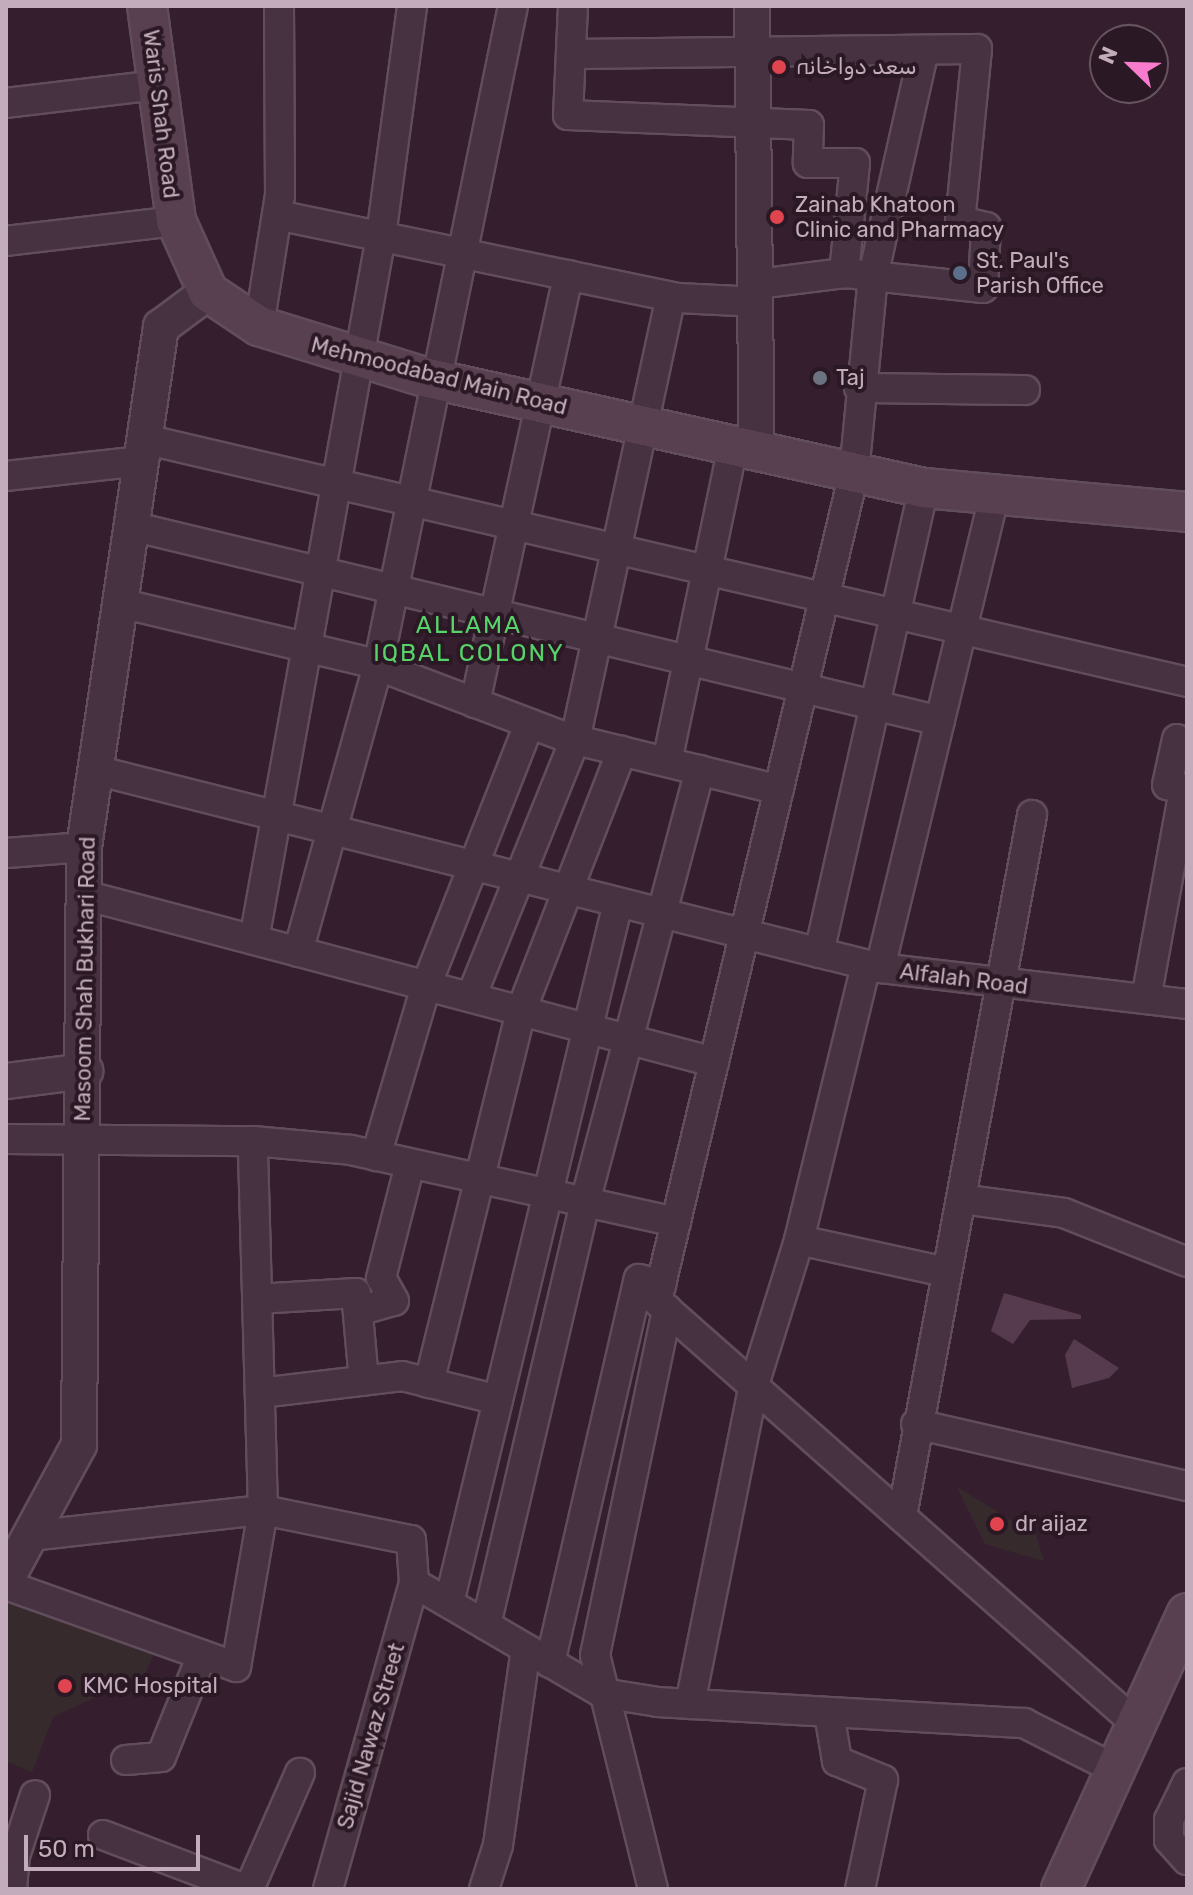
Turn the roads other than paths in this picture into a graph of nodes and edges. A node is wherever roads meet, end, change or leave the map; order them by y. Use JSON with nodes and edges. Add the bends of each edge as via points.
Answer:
{"nodes":[{"id":1,"x":147,"y":6,"type":"edge"},
{"id":2,"x":279,"y":6,"type":"edge"},
{"id":3,"x":412,"y":6,"type":"edge"},
{"id":4,"x":513,"y":6,"type":"edge"},
{"id":5,"x":573,"y":6,"type":"edge"},
{"id":6,"x":752,"y":6,"type":"edge"},
{"id":7,"x":924,"y":50,"type":"junction"},
{"id":8,"x":751,"y":53,"type":"junction"},
{"id":9,"x":571,"y":54,"type":"junction"},
{"id":10,"x":157,"y":85,"type":"junction"},
{"id":11,"x":6,"y":103,"type":"edge"},
{"id":12,"x":751,"y":121,"type":"junction"},
{"id":13,"x":277,"y":215,"type":"junction"},
{"id":14,"x":176,"y":221,"type":"junction"},
{"id":15,"x":381,"y":236,"type":"junction"},
{"id":16,"x":6,"y":241,"type":"edge"},
{"id":17,"x":463,"y":253,"type":"junction"},
{"id":18,"x":844,"y":273,"type":"junction"},
{"id":19,"x":568,"y":275,"type":"junction"},
{"id":20,"x":873,"y":276,"type":"junction"},
{"id":21,"x":208,"y":292,"type":"junction"},
{"id":22,"x":758,"y":293,"type":"junction"},
{"id":23,"x":671,"y":297,"type":"junction"},
{"id":24,"x":259,"y":326,"type":"junction"},
{"id":25,"x":359,"y":358,"type":"junction"},
{"id":26,"x":437,"y":380,"type":"junction"},
{"id":27,"x":859,"y":388,"type":"junction"},
{"id":28,"x":1025,"y":390,"type":"dead end"},
{"id":29,"x":541,"y":403,"type":"junction"},
{"id":30,"x":644,"y":427,"type":"junction"},
{"id":31,"x":745,"y":449,"type":"junction"},
{"id":32,"x":143,"y":450,"type":"junction"},
{"id":33,"x":854,"y":473,"type":"junction"},
{"id":34,"x":6,"y":476,"type":"edge"},
{"id":35,"x":338,"y":485,"type":"junction"},
{"id":36,"x":924,"y":488,"type":"junction"},
{"id":37,"x":995,"y":494,"type":"junction"},
{"id":38,"x":411,"y":502,"type":"junction"},
{"id":39,"x":1187,"y":512,"type":"edge"},
{"id":40,"x":131,"y":526,"type":"junction"},
{"id":41,"x":513,"y":527,"type":"junction"},
{"id":42,"x":616,"y":551,"type":"junction"},
{"id":43,"x":322,"y":572,"type":"junction"},
{"id":44,"x":707,"y":573,"type":"junction"},
{"id":45,"x":392,"y":589,"type":"junction"},
{"id":46,"x":823,"y":601,"type":"junction"},
{"id":47,"x":120,"y":603,"type":"junction"},
{"id":48,"x":494,"y":614,"type":"junction"},
{"id":49,"x":899,"y":617,"type":"junction"},
{"id":50,"x":962,"y":630,"type":"junction"},
{"id":51,"x":597,"y":639,"type":"junction"},
{"id":52,"x":308,"y":648,"type":"junction"},
{"id":53,"x":688,"y":661,"type":"junction"},
{"id":54,"x":378,"y":666,"type":"junction"},
{"id":55,"x":1187,"y":682,"type":"edge"},
{"id":56,"x":803,"y":689,"type":"junction"},
{"id":57,"x":475,"y":703,"type":"junction"},
{"id":58,"x":878,"y":706,"type":"junction"},
{"id":59,"x":940,"y":721,"type":"junction"},
{"id":60,"x":529,"y":724,"type":"junction"},
{"id":61,"x":1177,"y":739,"type":"dead end"},
{"id":62,"x":575,"y":740,"type":"junction"},
{"id":63,"x":622,"y":751,"type":"junction"},
{"id":64,"x":667,"y":762,"type":"junction"},
{"id":65,"x":95,"y":770,"type":"junction"},
{"id":66,"x":700,"y":770,"type":"junction"},
{"id":67,"x":779,"y":790,"type":"junction"},
{"id":68,"x":1032,"y":815,"type":"dead end"},
{"id":69,"x":277,"y":816,"type":"junction"},
{"id":70,"x":336,"y":831,"type":"junction"},
{"id":71,"x":84,"y":847,"type":"junction"},
{"id":72,"x":6,"y":853,"type":"edge"},
{"id":73,"x":471,"y":865,"type":"junction"},
{"id":74,"x":517,"y":877,"type":"junction"},
{"id":75,"x":568,"y":890,"type":"junction"},
{"id":76,"x":84,"y":895,"type":"junction"},
{"id":77,"x":618,"y":903,"type":"junction"},
{"id":78,"x":662,"y":913,"type":"junction"},
{"id":79,"x":744,"y":934,"type":"junction"},
{"id":80,"x":254,"y":940,"type":"junction"},
{"id":81,"x":298,"y":952,"type":"junction"},
{"id":82,"x":819,"y":953,"type":"junction"},
{"id":83,"x":873,"y":966,"type":"junction"},
{"id":84,"x":1004,"y":985,"type":"junction"},
{"id":85,"x":426,"y":986,"type":"junction"},
{"id":86,"x":471,"y":997,"type":"junction"},
{"id":87,"x":1146,"y":999,"type":"junction"},
{"id":88,"x":1187,"y":1004,"type":"edge"},
{"id":89,"x":521,"y":1011,"type":"junction"},
{"id":90,"x":586,"y":1028,"type":"junction"},
{"id":91,"x":626,"y":1039,"type":"junction"},
{"id":92,"x":714,"y":1062,"type":"junction"},
{"id":93,"x":85,"y":1071,"type":"junction"},
{"id":94,"x":6,"y":1081,"type":"edge"},
{"id":95,"x":6,"y":1139,"type":"edge"},
{"id":96,"x":83,"y":1140,"type":"junction"},
{"id":97,"x":253,"y":1141,"type":"junction"},
{"id":98,"x":376,"y":1156,"type":"junction"},
{"id":99,"x":410,"y":1164,"type":"junction"},
{"id":100,"x":477,"y":1178,"type":"junction"},
{"id":101,"x":547,"y":1193,"type":"junction"},
{"id":102,"x":961,"y":1199,"type":"junction"},
{"id":103,"x":585,"y":1202,"type":"junction"},
{"id":104,"x":676,"y":1222,"type":"junction"},
{"id":105,"x":799,"y":1240,"type":"junction"},
{"id":106,"x":1187,"y":1262,"type":"edge"},
{"id":107,"x":946,"y":1272,"type":"junction"},
{"id":108,"x":664,"y":1297,"type":"junction"},
{"id":109,"x":257,"y":1299,"type":"junction"},
{"id":110,"x":358,"y":1311,"type":"junction"},
{"id":111,"x":364,"y":1381,"type":"junction"},
{"id":112,"x":429,"y":1383,"type":"junction"},
{"id":113,"x":753,"y":1388,"type":"junction"},
{"id":114,"x":260,"y":1393,"type":"junction"},
{"id":115,"x":498,"y":1400,"type":"junction"},
{"id":116,"x":916,"y":1424,"type":"junction"},
{"id":117,"x":1187,"y":1486,"type":"edge"},
{"id":118,"x":263,"y":1510,"type":"junction"},
{"id":119,"x":902,"y":1516,"type":"junction"},
{"id":120,"x":30,"y":1536,"type":"junction"},
{"id":121,"x":6,"y":1583,"type":"edge"},
{"id":122,"x":414,"y":1583,"type":"junction"},
{"id":123,"x":449,"y":1603,"type":"junction"},
{"id":124,"x":1187,"y":1613,"type":"edge"},
{"id":125,"x":486,"y":1625,"type":"junction"},
{"id":126,"x":202,"y":1655,"type":"junction"},
{"id":127,"x":538,"y":1656,"type":"junction"},
{"id":128,"x":602,"y":1693,"type":"junction"},
{"id":129,"x":690,"y":1704,"type":"junction"},
{"id":130,"x":829,"y":1713,"type":"junction"},
{"id":131,"x":1134,"y":1722,"type":"junction"},
{"id":132,"x":126,"y":1760,"type":"dead end"},
{"id":133,"x":1113,"y":1768,"type":"junction"},
{"id":134,"x":300,"y":1773,"type":"dead end"},
{"id":135,"x":1187,"y":1783,"type":"edge"},
{"id":136,"x":35,"y":1795,"type":"dead end"},
{"id":137,"x":103,"y":1835,"type":"dead end"},
{"id":138,"x":1187,"y":1860,"type":"edge"},
{"id":139,"x":12,"y":1889,"type":"edge"},
{"id":140,"x":247,"y":1889,"type":"edge"},
{"id":141,"x":328,"y":1889,"type":"edge"},
{"id":142,"x":484,"y":1889,"type":"edge"},
{"id":143,"x":653,"y":1889,"type":"edge"},
{"id":144,"x":860,"y":1889,"type":"edge"},
{"id":145,"x":1061,"y":1889,"type":"edge"}],
"edges":[{"from":1,"to":10,"type":"main road","name":"Waris Shah Road"},
{"from":2,"to":13,"type":"street"},
{"from":3,"to":15,"type":"street"},
{"from":4,"to":17,"type":"street"},
{"from":5,"to":9,"type":"street"},
{"from":6,"to":8,"type":"street"},
{"from":7,"to":8,"type":"street"},
{"from":7,"to":20,"type":"street"},
{"from":7,"to":20,"type":"street","via":[[977,49],[960,221],[986,227],[983,288]]},
{"from":8,"to":9,"type":"street"},
{"from":8,"to":12,"type":"street"},
{"from":9,"to":12,"type":"street","via":[[568,115]]},
{"from":10,"to":11,"type":"street"},
{"from":10,"to":14,"type":"main road","name":"Waris Shah Road"},
{"from":12,"to":18,"type":"street","via":[[809,125],[808,163],[855,163]]},
{"from":12,"to":22,"type":"street"},
{"from":13,"to":15,"type":"street"},
{"from":13,"to":24,"type":"street"},
{"from":14,"to":16,"type":"street"},
{"from":14,"to":21,"type":"main road"},
{"from":15,"to":17,"type":"street"},
{"from":15,"to":25,"type":"street"},
{"from":17,"to":19,"type":"street"},
{"from":17,"to":26,"type":"street"},
{"from":18,"to":20,"type":"street"},
{"from":18,"to":22,"type":"street"},
{"from":19,"to":23,"type":"street"},
{"from":19,"to":29,"type":"street"},
{"from":20,"to":27,"type":"street"},
{"from":21,"to":24,"type":"main road","name":"Mehmoodabad Main Road"},
{"from":21,"to":32,"type":"street","name":"Masoom Shah Bukhari Road","via":[[161,327]]},
{"from":22,"to":23,"type":"street"},
{"from":22,"to":31,"type":"street"},
{"from":23,"to":30,"type":"street"},
{"from":24,"to":25,"type":"main road","name":"Mehmoodabad Main Road"},
{"from":25,"to":26,"type":"main road","name":"Mehmoodabad Main Road"},
{"from":25,"to":35,"type":"street"},
{"from":26,"to":29,"type":"main road","name":"Mehmoodabad Main Road"},
{"from":26,"to":38,"type":"street"},
{"from":27,"to":28,"type":"street"},
{"from":27,"to":33,"type":"street"},
{"from":29,"to":30,"type":"main road","name":"Mehmoodabad Main Road"},
{"from":29,"to":41,"type":"street"},
{"from":30,"to":31,"type":"main road","name":"Mehmoodabad Main Road"},
{"from":30,"to":42,"type":"street"},
{"from":31,"to":33,"type":"main road","name":"Mehmoodabad Main Road"},
{"from":31,"to":44,"type":"street"},
{"from":32,"to":34,"type":"street"},
{"from":32,"to":35,"type":"street"},
{"from":32,"to":40,"type":"street","name":"Masoom Shah Bukhari Road"},
{"from":33,"to":36,"type":"main road","name":"Mehmoodabad Main Road"},
{"from":33,"to":46,"type":"street"},
{"from":35,"to":38,"type":"street"},
{"from":35,"to":43,"type":"street"},
{"from":36,"to":37,"type":"main road","name":"Mehmoodabad Main Road"},
{"from":36,"to":49,"type":"street"},
{"from":37,"to":39,"type":"main road","name":"Mehmoodabad Main Road"},
{"from":37,"to":50,"type":"street"},
{"from":38,"to":41,"type":"street"},
{"from":38,"to":45,"type":"street"},
{"from":40,"to":43,"type":"street"},
{"from":40,"to":47,"type":"street","name":"Masoom Shah Bukhari Road"},
{"from":41,"to":42,"type":"street"},
{"from":41,"to":48,"type":"street"},
{"from":42,"to":44,"type":"street"},
{"from":42,"to":51,"type":"street"},
{"from":43,"to":45,"type":"street"},
{"from":43,"to":52,"type":"street"},
{"from":44,"to":46,"type":"street"},
{"from":44,"to":53,"type":"street"},
{"from":45,"to":48,"type":"street"},
{"from":45,"to":54,"type":"street"},
{"from":46,"to":49,"type":"street"},
{"from":46,"to":56,"type":"street"},
{"from":47,"to":52,"type":"street"},
{"from":47,"to":65,"type":"street","name":"Masoom Shah Bukhari Road"},
{"from":48,"to":51,"type":"street"},
{"from":48,"to":57,"type":"street"},
{"from":49,"to":50,"type":"street"},
{"from":49,"to":58,"type":"street"},
{"from":50,"to":55,"type":"street"},
{"from":50,"to":59,"type":"street"},
{"from":51,"to":53,"type":"street"},
{"from":51,"to":62,"type":"street"},
{"from":52,"to":54,"type":"street"},
{"from":52,"to":69,"type":"street"},
{"from":53,"to":56,"type":"street"},
{"from":53,"to":64,"type":"street"},
{"from":54,"to":57,"type":"street"},
{"from":54,"to":70,"type":"street"},
{"from":56,"to":58,"type":"street"},
{"from":56,"to":67,"type":"street"},
{"from":57,"to":60,"type":"street"},
{"from":58,"to":59,"type":"street"},
{"from":58,"to":82,"type":"street"},
{"from":59,"to":83,"type":"street"},
{"from":60,"to":62,"type":"street"},
{"from":60,"to":73,"type":"street"},
{"from":61,"to":87,"type":"street","via":[[1167,785],[1184,789]]},
{"from":62,"to":63,"type":"street"},
{"from":62,"to":74,"type":"street"},
{"from":63,"to":64,"type":"street"},
{"from":63,"to":75,"type":"street"},
{"from":64,"to":66,"type":"street"},
{"from":65,"to":69,"type":"street","name":"Alfalah Road"},
{"from":65,"to":71,"type":"street","name":"Masoom Shah Bukhari Road"},
{"from":66,"to":67,"type":"street"},
{"from":66,"to":78,"type":"street"},
{"from":67,"to":79,"type":"street"},
{"from":68,"to":84,"type":"street"},
{"from":69,"to":70,"type":"street","name":"Alfalah Road"},
{"from":69,"to":80,"type":"street"},
{"from":70,"to":73,"type":"street","name":"Alfalah Road"},
{"from":70,"to":81,"type":"street"},
{"from":71,"to":72,"type":"street"},
{"from":71,"to":76,"type":"street","name":"Masoom Shah Bukhari Road"},
{"from":73,"to":74,"type":"street","name":"Alfalah Road"},
{"from":73,"to":85,"type":"street"},
{"from":74,"to":75,"type":"street","name":"Alfalah Road"},
{"from":74,"to":86,"type":"street"},
{"from":75,"to":77,"type":"street","name":"Alfalah Road"},
{"from":75,"to":89,"type":"street"},
{"from":76,"to":80,"type":"street"},
{"from":76,"to":93,"type":"street","name":"Masoom Shah Bukhari Road"},
{"from":77,"to":78,"type":"street","name":"Alfalah Road"},
{"from":77,"to":90,"type":"street"},
{"from":78,"to":79,"type":"street","name":"Alfalah Road"},
{"from":78,"to":91,"type":"street"},
{"from":79,"to":82,"type":"street","name":"Alfalah Road"},
{"from":79,"to":92,"type":"street"},
{"from":80,"to":81,"type":"street"},
{"from":81,"to":85,"type":"street"},
{"from":82,"to":83,"type":"street","name":"Alfalah Road"},
{"from":83,"to":84,"type":"street","name":"Alfalah Road"},
{"from":83,"to":105,"type":"street"},
{"from":84,"to":87,"type":"street","name":"Alfalah Road"},
{"from":84,"to":102,"type":"street"},
{"from":85,"to":86,"type":"street"},
{"from":85,"to":98,"type":"street"},
{"from":86,"to":89,"type":"street"},
{"from":87,"to":88,"type":"street","name":"Alfalah Road"},
{"from":89,"to":90,"type":"street"},
{"from":89,"to":100,"type":"street"},
{"from":90,"to":91,"type":"street"},
{"from":90,"to":101,"type":"street"},
{"from":91,"to":92,"type":"street"},
{"from":91,"to":103,"type":"street"},
{"from":92,"to":104,"type":"street"},
{"from":93,"to":94,"type":"street"},
{"from":93,"to":96,"type":"street","name":"Masoom Shah Bukhari Road"},
{"from":95,"to":96,"type":"street"},
{"from":96,"to":97,"type":"street"},
{"from":96,"to":120,"type":"street","name":"Masoom Shah Bukhari Road","via":[[79,1445]]},
{"from":97,"to":98,"type":"street"},
{"from":97,"to":109,"type":"street"},
{"from":98,"to":99,"type":"street"},
{"from":99,"to":100,"type":"street"},
{"from":99,"to":110,"type":"street","via":[[381,1278],[394,1301]]},
{"from":100,"to":101,"type":"street"},
{"from":100,"to":112,"type":"street"},
{"from":101,"to":103,"type":"street"},
{"from":101,"to":115,"type":"street"},
{"from":102,"to":106,"type":"street","via":[[1064,1213]]},
{"from":102,"to":107,"type":"street"},
{"from":103,"to":104,"type":"street"},
{"from":103,"to":125,"type":"street"},
{"from":104,"to":108,"type":"street"},
{"from":105,"to":107,"type":"street"},
{"from":105,"to":113,"type":"street"},
{"from":107,"to":116,"type":"street"},
{"from":108,"to":113,"type":"street"},
{"from":108,"to":127,"type":"street","via":[[639,1279]]},
{"from":108,"to":128,"type":"street","via":[[595,1655]]},
{"from":109,"to":110,"type":"street","via":[[356,1293]]},
{"from":109,"to":114,"type":"street"},
{"from":110,"to":111,"type":"street"},
{"from":111,"to":112,"type":"street","via":[[402,1376]]},
{"from":111,"to":114,"type":"street"},
{"from":112,"to":115,"type":"street"},
{"from":113,"to":119,"type":"street"},
{"from":113,"to":129,"type":"street"},
{"from":114,"to":118,"type":"street"},
{"from":115,"to":123,"type":"street"},
{"from":116,"to":117,"type":"street"},
{"from":116,"to":119,"type":"street"},
{"from":118,"to":120,"type":"street"},
{"from":118,"to":122,"type":"street","name":"Sajid Nawaz Street","via":[[411,1540]]},
{"from":118,"to":126,"type":"street","via":[[236,1667]]},
{"from":119,"to":131,"type":"street"},
{"from":120,"to":121,"type":"street","name":"Masoom Shah Bukhari Road"},
{"from":121,"to":126,"type":"street"},
{"from":122,"to":123,"type":"street"},
{"from":122,"to":141,"type":"street","name":"Sajid Nawaz Street"},
{"from":123,"to":125,"type":"street"},
{"from":124,"to":131,"type":"main road"},
{"from":125,"to":127,"type":"street"},
{"from":126,"to":132,"type":"street","via":[[161,1757]]},
{"from":127,"to":128,"type":"street"},
{"from":127,"to":142,"type":"street"},
{"from":128,"to":129,"type":"street"},
{"from":128,"to":143,"type":"street"},
{"from":129,"to":130,"type":"street"},
{"from":130,"to":133,"type":"street","via":[[1024,1723]]},
{"from":130,"to":144,"type":"street","via":[[837,1761],[883,1780]]},
{"from":131,"to":133,"type":"main road"},
{"from":133,"to":145,"type":"main road"},
{"from":134,"to":140,"type":"street"},
{"from":135,"to":138,"type":"street","via":[[1169,1820],[1169,1840]]},
{"from":136,"to":139,"type":"street","via":[[15,1856]]},
{"from":137,"to":140,"type":"street"}]}
